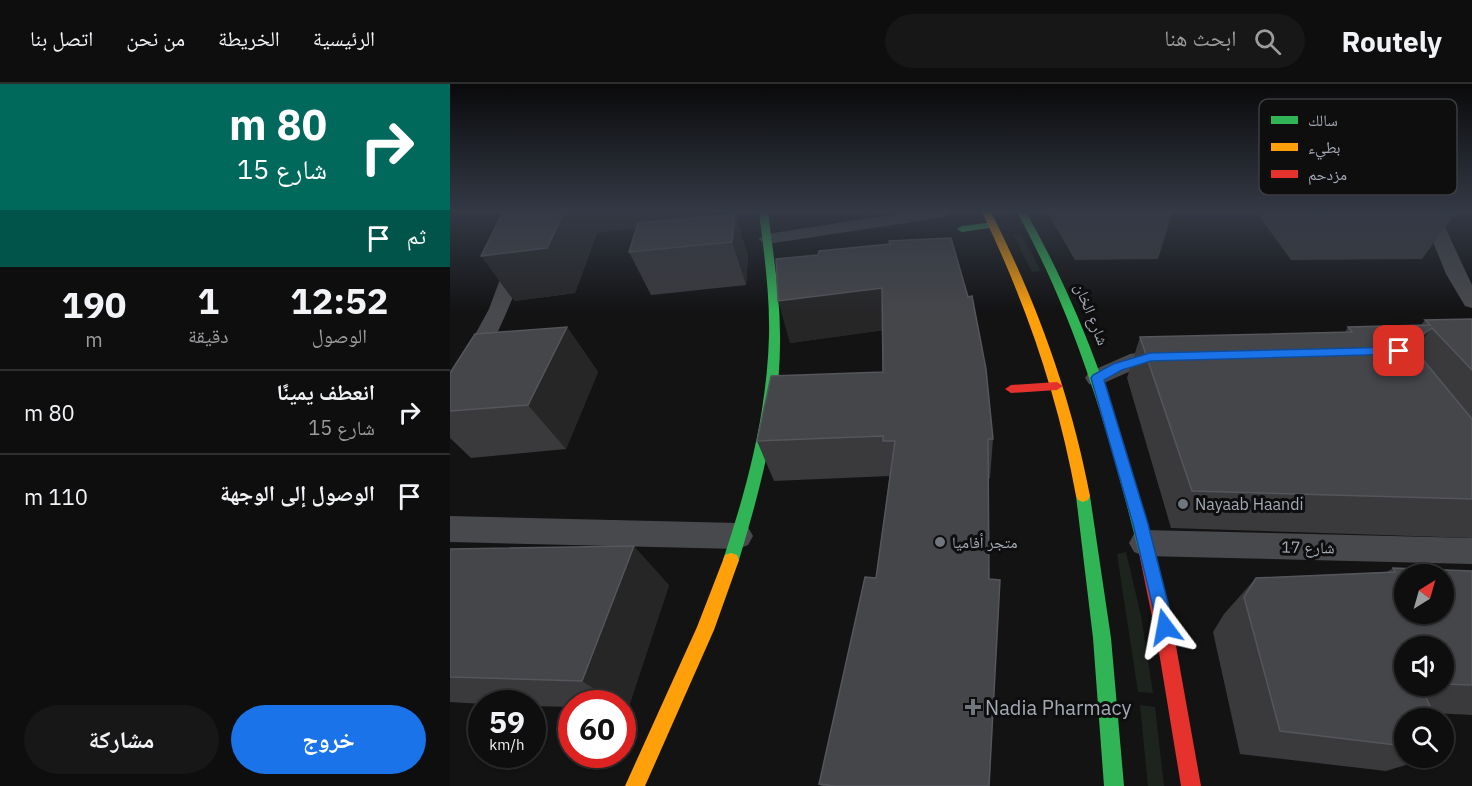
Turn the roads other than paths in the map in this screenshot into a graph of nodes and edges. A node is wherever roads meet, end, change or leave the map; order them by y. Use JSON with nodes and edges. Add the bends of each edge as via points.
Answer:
{"nodes":[{"id":1,"x":524,"y":245,"type":"edge"},
{"id":2,"x":767,"y":245,"type":"edge"},
{"id":3,"x":1007,"y":245,"type":"edge"},
{"id":4,"x":1040,"y":245,"type":"edge"},
{"id":5,"x":1443,"y":245,"type":"edge"},
{"id":6,"x":1032,"y":279,"type":"junction"},
{"id":7,"x":1472,"y":302,"type":"edge"},
{"id":8,"x":1086,"y":340,"type":"junction"},
{"id":9,"x":1186,"y":356,"type":"edge"},
{"id":10,"x":1097,"y":378,"type":"junction"},
{"id":11,"x":1057,"y":386,"type":"junction"},
{"id":12,"x":1011,"y":389,"type":"dead end"},
{"id":13,"x":450,"y":399,"type":"edge"},
{"id":14,"x":450,"y":529,"type":"edge"},
{"id":15,"x":738,"y":536,"type":"junction"},
{"id":16,"x":1144,"y":543,"type":"junction"},
{"id":17,"x":1472,"y":551,"type":"edge"},
{"id":18,"x":635,"y":786,"type":"edge"},
{"id":19,"x":1114,"y":786,"type":"edge"},
{"id":20,"x":1191,"y":786,"type":"edge"}],
"edges":[{"from":1,"to":13,"type":"street","via":[[491,327]]},
{"from":2,"to":15,"type":"main road","via":[[774,352],[769,403]]},
{"from":3,"to":6,"type":"main road"},
{"from":4,"to":8,"type":"main road","name":"شارع الخان"},
{"from":5,"to":7,"type":"street"},
{"from":6,"to":8,"type":"main road","via":[[1063,323]]},
{"from":6,"to":11,"type":"main road"},
{"from":8,"to":10,"type":"main road","name":"شارع الخان"},
{"from":9,"to":10,"type":"street","via":[[1138,359]]},
{"from":10,"to":16,"type":"main road","name":"شارع الخان"},
{"from":11,"to":12,"type":"main road"},
{"from":11,"to":19,"type":"main road","via":[[1075,461],[1098,594]]},
{"from":14,"to":15,"type":"street"},
{"from":15,"to":18,"type":"main road","via":[[707,626]]},
{"from":16,"to":17,"type":"street","name":"شارع 17"},
{"from":16,"to":20,"type":"main road","name":"شارع الخان","via":[[1165,627]]}]}
